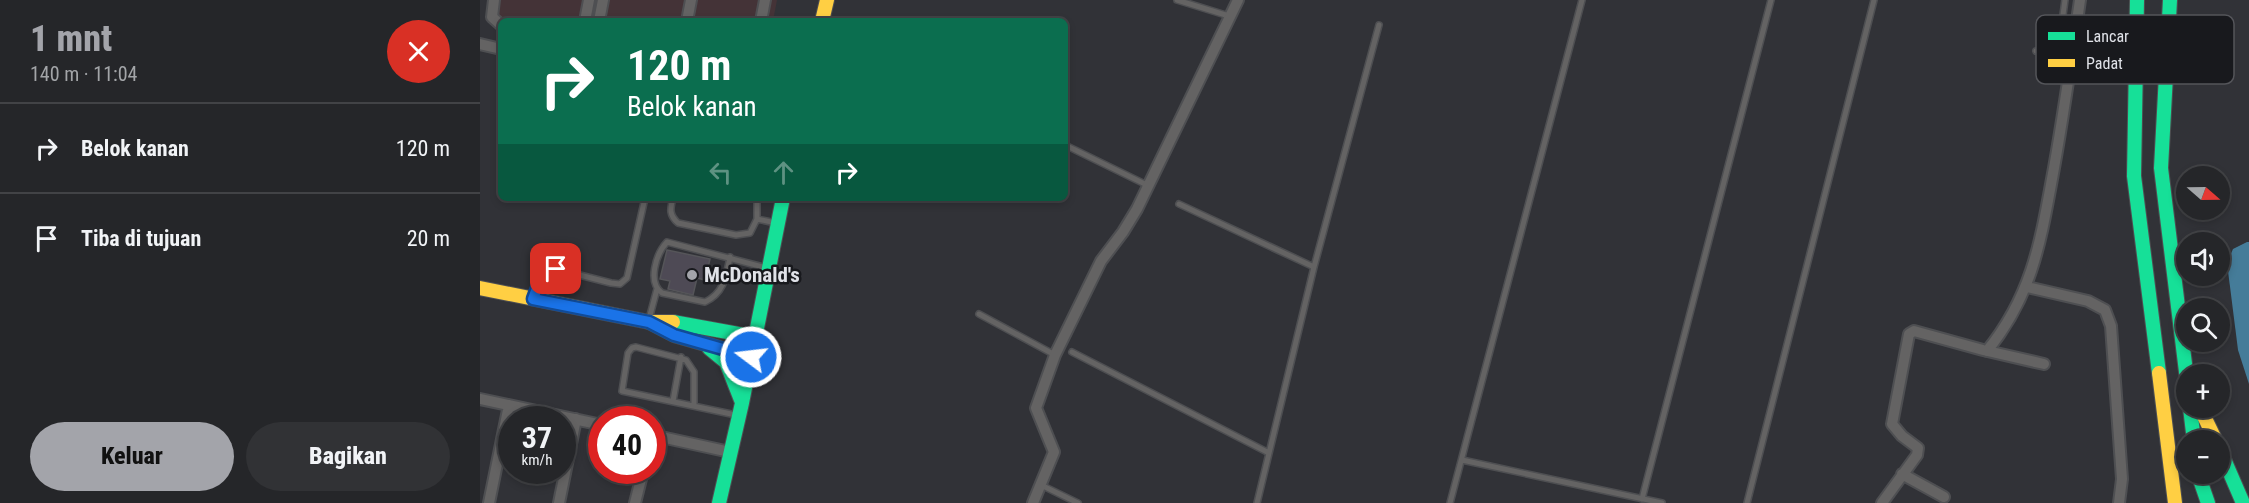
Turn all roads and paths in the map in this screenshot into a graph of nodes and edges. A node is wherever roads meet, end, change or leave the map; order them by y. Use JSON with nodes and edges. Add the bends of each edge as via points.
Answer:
{"nodes":[{"id":1,"x":494,"y":0,"type":"edge"},
{"id":2,"x":589,"y":0,"type":"edge"},
{"id":3,"x":603,"y":0,"type":"edge"},
{"id":4,"x":691,"y":0,"type":"edge"},
{"id":5,"x":765,"y":0,"type":"edge"},
{"id":6,"x":827,"y":0,"type":"edge"},
{"id":7,"x":1178,"y":0,"type":"edge"},
{"id":8,"x":1238,"y":0,"type":"edge"},
{"id":9,"x":1582,"y":0,"type":"edge"},
{"id":10,"x":1771,"y":0,"type":"edge"},
{"id":11,"x":1874,"y":0,"type":"edge"},
{"id":12,"x":2065,"y":0,"type":"edge"},
{"id":13,"x":2080,"y":0,"type":"edge"},
{"id":14,"x":2137,"y":0,"type":"edge"},
{"id":15,"x":2170,"y":0,"type":"edge"},
{"id":16,"x":2063,"y":15,"type":"edge"},
{"id":17,"x":2078,"y":15,"type":"edge"},
{"id":18,"x":2137,"y":15,"type":"edge"},
{"id":19,"x":2169,"y":15,"type":"edge"},
{"id":20,"x":1229,"y":16,"type":"junction"},
{"id":21,"x":586,"y":18,"type":"edge"},
{"id":22,"x":600,"y":18,"type":"edge"},
{"id":23,"x":688,"y":18,"type":"edge"},
{"id":24,"x":762,"y":18,"type":"edge"},
{"id":25,"x":826,"y":18,"type":"edge"},
{"id":26,"x":498,"y":23,"type":"edge"},
{"id":27,"x":1379,"y":25,"type":"dead end"},
{"id":28,"x":480,"y":44,"type":"edge"},
{"id":29,"x":498,"y":48,"type":"edge"},
{"id":30,"x":2068,"y":84,"type":"edge"},
{"id":31,"x":2136,"y":84,"type":"edge"},
{"id":32,"x":2166,"y":84,"type":"edge"},
{"id":33,"x":1068,"y":146,"type":"edge"},
{"id":34,"x":1149,"y":186,"type":"junction"},
{"id":35,"x":644,"y":201,"type":"edge"},
{"id":36,"x":672,"y":201,"type":"edge"},
{"id":37,"x":758,"y":201,"type":"edge"},
{"id":38,"x":782,"y":201,"type":"edge"},
{"id":39,"x":1179,"y":204,"type":"dead end"},
{"id":40,"x":757,"y":219,"type":"junction"},
{"id":41,"x":777,"y":224,"type":"junction"},
{"id":42,"x":730,"y":257,"type":"junction"},
{"id":43,"x":1314,"y":267,"type":"junction"},
{"id":44,"x":768,"y":268,"type":"junction"},
{"id":45,"x":2026,"y":287,"type":"junction"},
{"id":46,"x":480,"y":288,"type":"edge"},
{"id":47,"x":657,"y":289,"type":"junction"},
{"id":48,"x":533,"y":299,"type":"junction"},
{"id":49,"x":979,"y":314,"type":"dead end"},
{"id":50,"x":649,"y":322,"type":"junction"},
{"id":51,"x":755,"y":337,"type":"junction"},
{"id":52,"x":699,"y":343,"type":"junction"},
{"id":53,"x":1988,"y":351,"type":"junction"},
{"id":54,"x":1072,"y":352,"type":"dead end"},
{"id":55,"x":1055,"y":355,"type":"junction"},
{"id":56,"x":681,"y":357,"type":"junction"},
{"id":57,"x":751,"y":357,"type":"junction"},
{"id":58,"x":2044,"y":364,"type":"dead end"},
{"id":59,"x":2185,"y":364,"type":"edge"},
{"id":60,"x":480,"y":399,"type":"edge"},
{"id":61,"x":673,"y":401,"type":"junction"},
{"id":62,"x":509,"y":405,"type":"junction"},
{"id":63,"x":694,"y":405,"type":"junction"},
{"id":64,"x":514,"y":406,"type":"edge"},
{"id":65,"x":740,"y":409,"type":"junction"},
{"id":66,"x":576,"y":419,"type":"edge"},
{"id":67,"x":588,"y":422,"type":"edge"},
{"id":68,"x":666,"y":438,"type":"edge"},
{"id":69,"x":730,"y":452,"type":"junction"},
{"id":70,"x":1269,"y":453,"type":"junction"},
{"id":71,"x":1462,"y":460,"type":"junction"},
{"id":72,"x":2230,"y":473,"type":"edge"},
{"id":73,"x":1902,"y":474,"type":"junction"},
{"id":74,"x":563,"y":484,"type":"edge"},
{"id":75,"x":640,"y":484,"type":"edge"},
{"id":76,"x":2201,"y":484,"type":"edge"},
{"id":77,"x":1041,"y":485,"type":"junction"},
{"id":78,"x":1944,"y":496,"type":"dead end"},
{"id":79,"x":1642,"y":499,"type":"junction"},
{"id":80,"x":2173,"y":500,"type":"edge"},
{"id":81,"x":489,"y":503,"type":"edge"},
{"id":82,"x":559,"y":503,"type":"edge"},
{"id":83,"x":635,"y":503,"type":"edge"},
{"id":84,"x":719,"y":503,"type":"edge"},
{"id":85,"x":1033,"y":503,"type":"edge"},
{"id":86,"x":1078,"y":503,"type":"edge"},
{"id":87,"x":1257,"y":503,"type":"edge"},
{"id":88,"x":1450,"y":503,"type":"edge"},
{"id":89,"x":1662,"y":503,"type":"edge"},
{"id":90,"x":1747,"y":503,"type":"edge"},
{"id":91,"x":1882,"y":503,"type":"edge"},
{"id":92,"x":2119,"y":503,"type":"edge"},
{"id":93,"x":2208,"y":503,"type":"edge"},
{"id":94,"x":2243,"y":503,"type":"edge"}],
"edges":[{"from":1,"to":26,"type":"street","via":[[492,16]]},
{"from":2,"to":21,"type":"street"},
{"from":3,"to":22,"type":"street"},
{"from":4,"to":23,"type":"street"},
{"from":5,"to":24,"type":"street"},
{"from":6,"to":25,"type":"main road"},
{"from":7,"to":20,"type":"lane"},
{"from":8,"to":20,"type":"street"},
{"from":9,"to":71,"type":"lane"},
{"from":10,"to":79,"type":"lane"},
{"from":11,"to":90,"type":"lane"},
{"from":12,"to":16,"type":"lane"},
{"from":13,"to":17,"type":"street"},
{"from":14,"to":18,"type":"main road"},
{"from":15,"to":19,"type":"main road"},
{"from":20,"to":34,"type":"street"},
{"from":27,"to":43,"type":"lane"},
{"from":28,"to":29,"type":"street"},
{"from":30,"to":45,"type":"street","via":[[2038,250]]},
{"from":31,"to":80,"type":"main road","via":[[2134,176]]},
{"from":32,"to":59,"type":"main road","via":[[2161,168]]},
{"from":33,"to":34,"type":"lane"},
{"from":34,"to":55,"type":"street","via":[[1101,261]]},
{"from":35,"to":48,"type":"lane","via":[[627,278],[620,284],[611,284],[556,269],[547,272]]},
{"from":36,"to":40,"type":"lane","via":[[670,211],[678,224],[736,235],[750,233]]},
{"from":37,"to":40,"type":"lane"},
{"from":38,"to":41,"type":"main road"},
{"from":39,"to":43,"type":"lane"},
{"from":40,"to":41,"type":"lane"},
{"from":41,"to":44,"type":"main road"},
{"from":42,"to":44,"type":"lane"},
{"from":42,"to":47,"type":"lane","via":[[725,282],[705,302]]},
{"from":42,"to":47,"type":"lane","via":[[667,242],[659,253],[654,282]]},
{"from":43,"to":70,"type":"lane"},
{"from":44,"to":51,"type":"main road"},
{"from":45,"to":53,"type":"street"},
{"from":45,"to":92,"type":"street","via":[[2088,301],[2105,310],[2111,326],[2122,480]]},
{"from":46,"to":48,"type":"main road"},
{"from":47,"to":50,"type":"lane"},
{"from":48,"to":50,"type":"main road"},
{"from":49,"to":55,"type":"lane"},
{"from":50,"to":51,"type":"main road","via":[[675,322]]},
{"from":50,"to":52,"type":"main road"},
{"from":51,"to":57,"type":"main road"},
{"from":52,"to":57,"type":"main road"},
{"from":52,"to":65,"type":"main road","via":[[726,362]]},
{"from":53,"to":58,"type":"street"},
{"from":53,"to":73,"type":"street","via":[[1914,332],[1909,334],[1892,423],[1918,448]]},
{"from":54,"to":70,"type":"lane"},
{"from":55,"to":77,"type":"street","via":[[1036,408],[1054,452]]},
{"from":56,"to":61,"type":"lane"},
{"from":56,"to":61,"type":"lane","via":[[636,347],[628,353],[623,392]]},
{"from":56,"to":63,"type":"lane","via":[[694,372]]},
{"from":57,"to":65,"type":"main road"},
{"from":60,"to":62,"type":"street"},
{"from":61,"to":63,"type":"lane"},
{"from":62,"to":64,"type":"street"},
{"from":62,"to":81,"type":"street"},
{"from":63,"to":65,"type":"lane"},
{"from":65,"to":69,"type":"main road"},
{"from":66,"to":67,"type":"street"},
{"from":68,"to":69,"type":"street"},
{"from":69,"to":84,"type":"main road"},
{"from":70,"to":87,"type":"lane"},
{"from":71,"to":79,"type":"lane"},
{"from":71,"to":88,"type":"lane"},
{"from":72,"to":94,"type":"main road"},
{"from":73,"to":78,"type":"street"},
{"from":73,"to":91,"type":"street"},
{"from":74,"to":82,"type":"street"},
{"from":75,"to":83,"type":"street"},
{"from":76,"to":93,"type":"main road"},
{"from":77,"to":85,"type":"street"},
{"from":77,"to":86,"type":"lane"},
{"from":79,"to":89,"type":"lane"}]}
